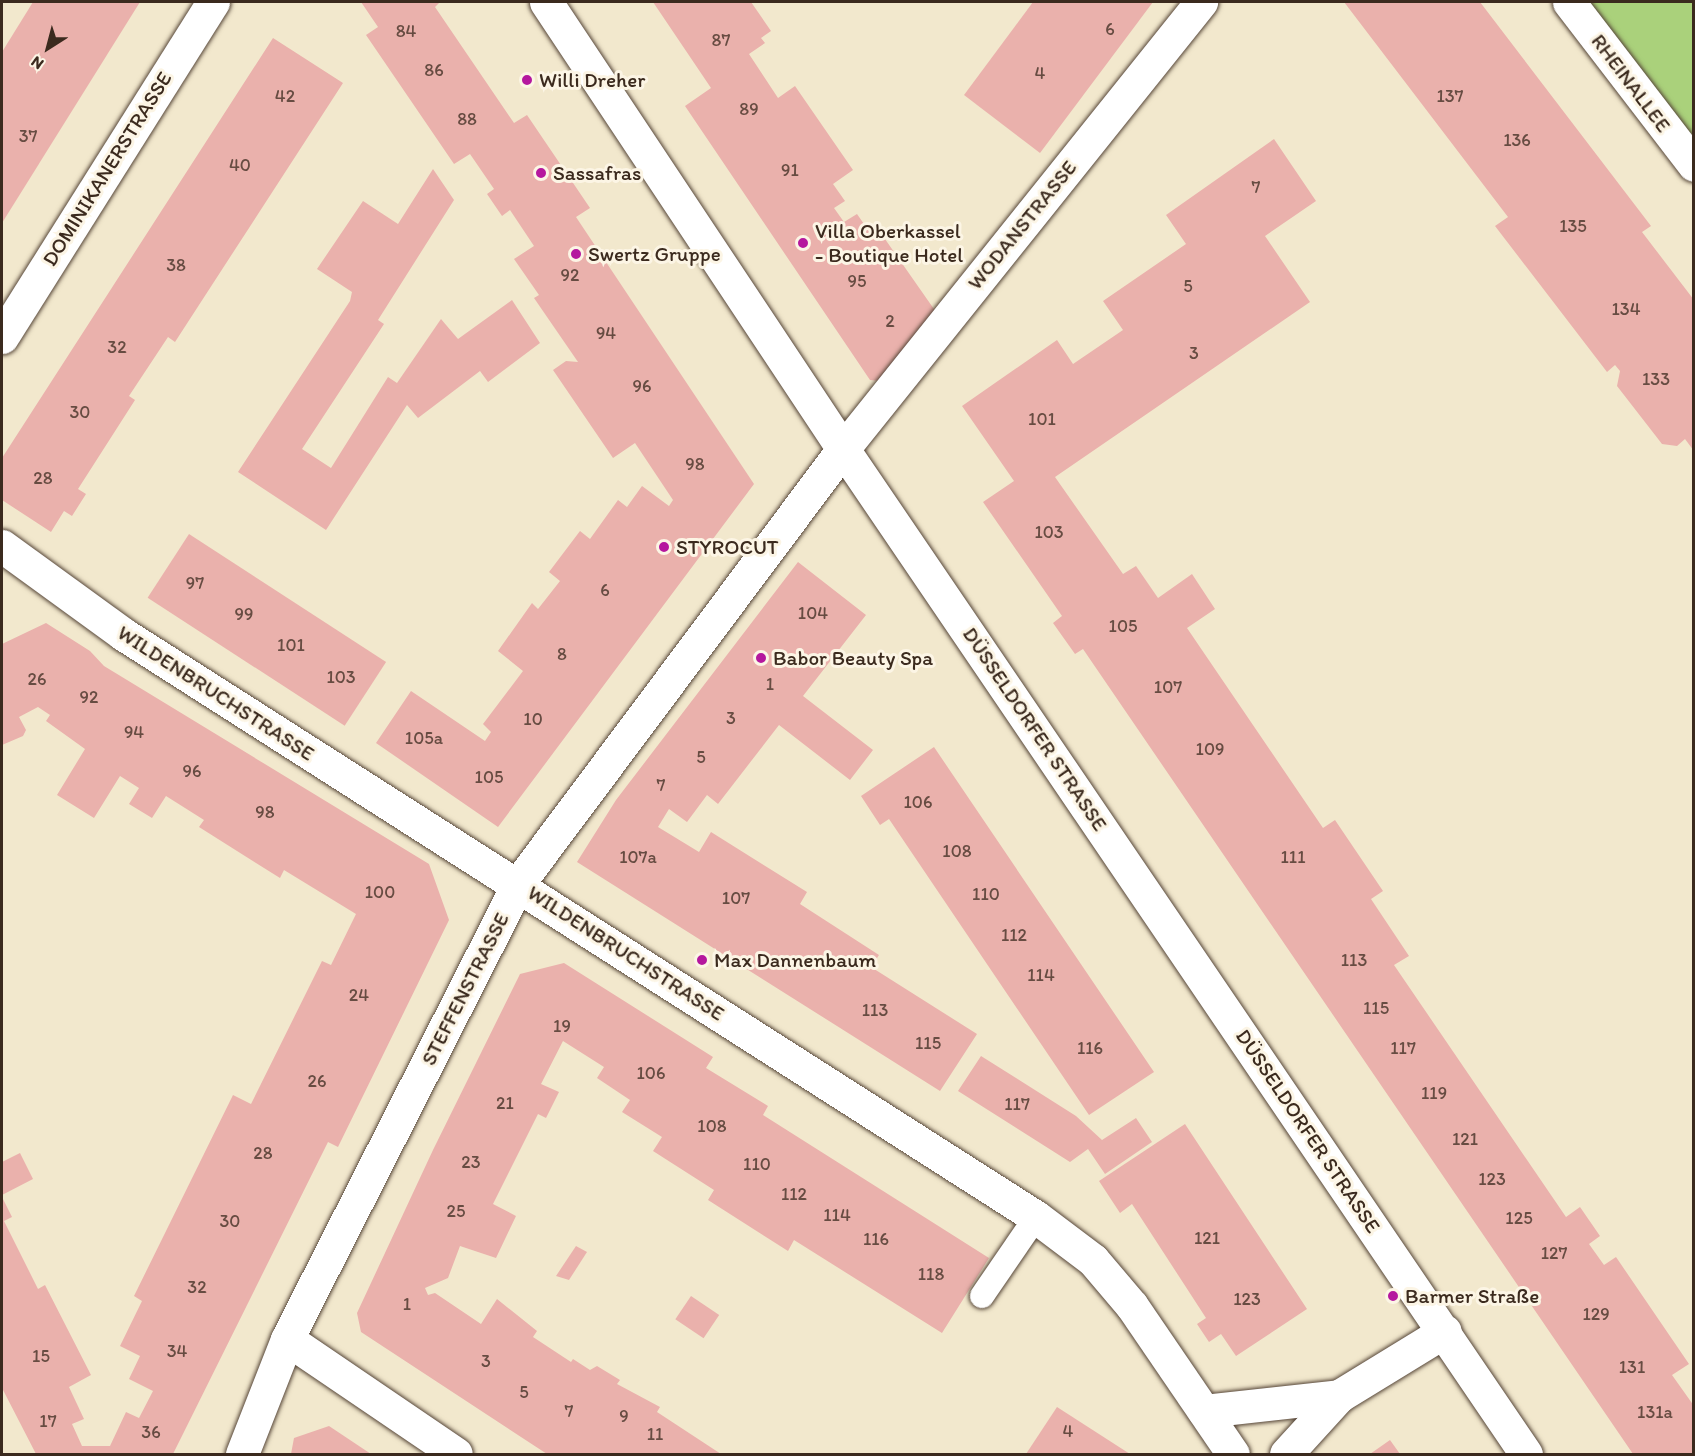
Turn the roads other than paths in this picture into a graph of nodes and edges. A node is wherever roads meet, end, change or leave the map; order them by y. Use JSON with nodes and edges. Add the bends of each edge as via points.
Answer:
{"nodes":[{"id":1,"x":213,"y":2,"type":"edge"},
{"id":2,"x":546,"y":2,"type":"edge"},
{"id":3,"x":1201,"y":2,"type":"edge"},
{"id":4,"x":1569,"y":2,"type":"edge"},
{"id":5,"x":1694,"y":165,"type":"edge"},
{"id":6,"x":2,"y":337,"type":"edge"},
{"id":7,"x":843,"y":449,"type":"junction"},
{"id":8,"x":2,"y":546,"type":"edge"},
{"id":9,"x":518,"y":884,"type":"junction"},
{"id":10,"x":1036,"y":1217,"type":"junction"},
{"id":11,"x":982,"y":1296,"type":"dead end"},
{"id":12,"x":1445,"y":1331,"type":"junction"},
{"id":13,"x":287,"y":1339,"type":"junction"},
{"id":14,"x":1339,"y":1396,"type":"junction"},
{"id":15,"x":1204,"y":1411,"type":"junction"},
{"id":16,"x":243,"y":1455,"type":"edge"},
{"id":17,"x":456,"y":1455,"type":"edge"},
{"id":18,"x":1233,"y":1455,"type":"edge"},
{"id":19,"x":1286,"y":1455,"type":"edge"},
{"id":20,"x":1526,"y":1455,"type":"edge"}],
"edges":[{"from":1,"to":6,"type":"street","name":"DOMINIKANERSTRASSE"},
{"from":2,"to":7,"type":"street","name":"DÜSSELDORFER STRASSE"},
{"from":3,"to":7,"type":"street","name":"WODANSTRASSE"},
{"from":4,"to":5,"type":"street","name":"RHEINALLEE"},
{"from":7,"to":9,"type":"street","name":"STEFFENSTRASSE"},
{"from":7,"to":12,"type":"street","name":"DÜSSELDORFER STRASSE"},
{"from":8,"to":9,"type":"street","name":"WILDENBRUCHSTRASSE","via":[[123,634]]},
{"from":9,"to":10,"type":"street","name":"WILDENBRUCHSTRASSE"},
{"from":9,"to":13,"type":"street","name":"STEFFENSTRASSE"},
{"from":10,"to":11,"type":"lane"},
{"from":10,"to":15,"type":"street","name":"WILDENBRUCHSTRASSE","via":[[1093,1260],[1132,1306]]},
{"from":12,"to":14,"type":"street"},
{"from":12,"to":20,"type":"street","name":"DÜSSELDORFER STRASSE"},
{"from":13,"to":16,"type":"street","name":"STEFFENSTRASSE"},
{"from":13,"to":17,"type":"street"},
{"from":14,"to":15,"type":"street"},
{"from":14,"to":19,"type":"street"},
{"from":15,"to":18,"type":"street","name":"WILDENBRUCHSTRASSE"}]}
